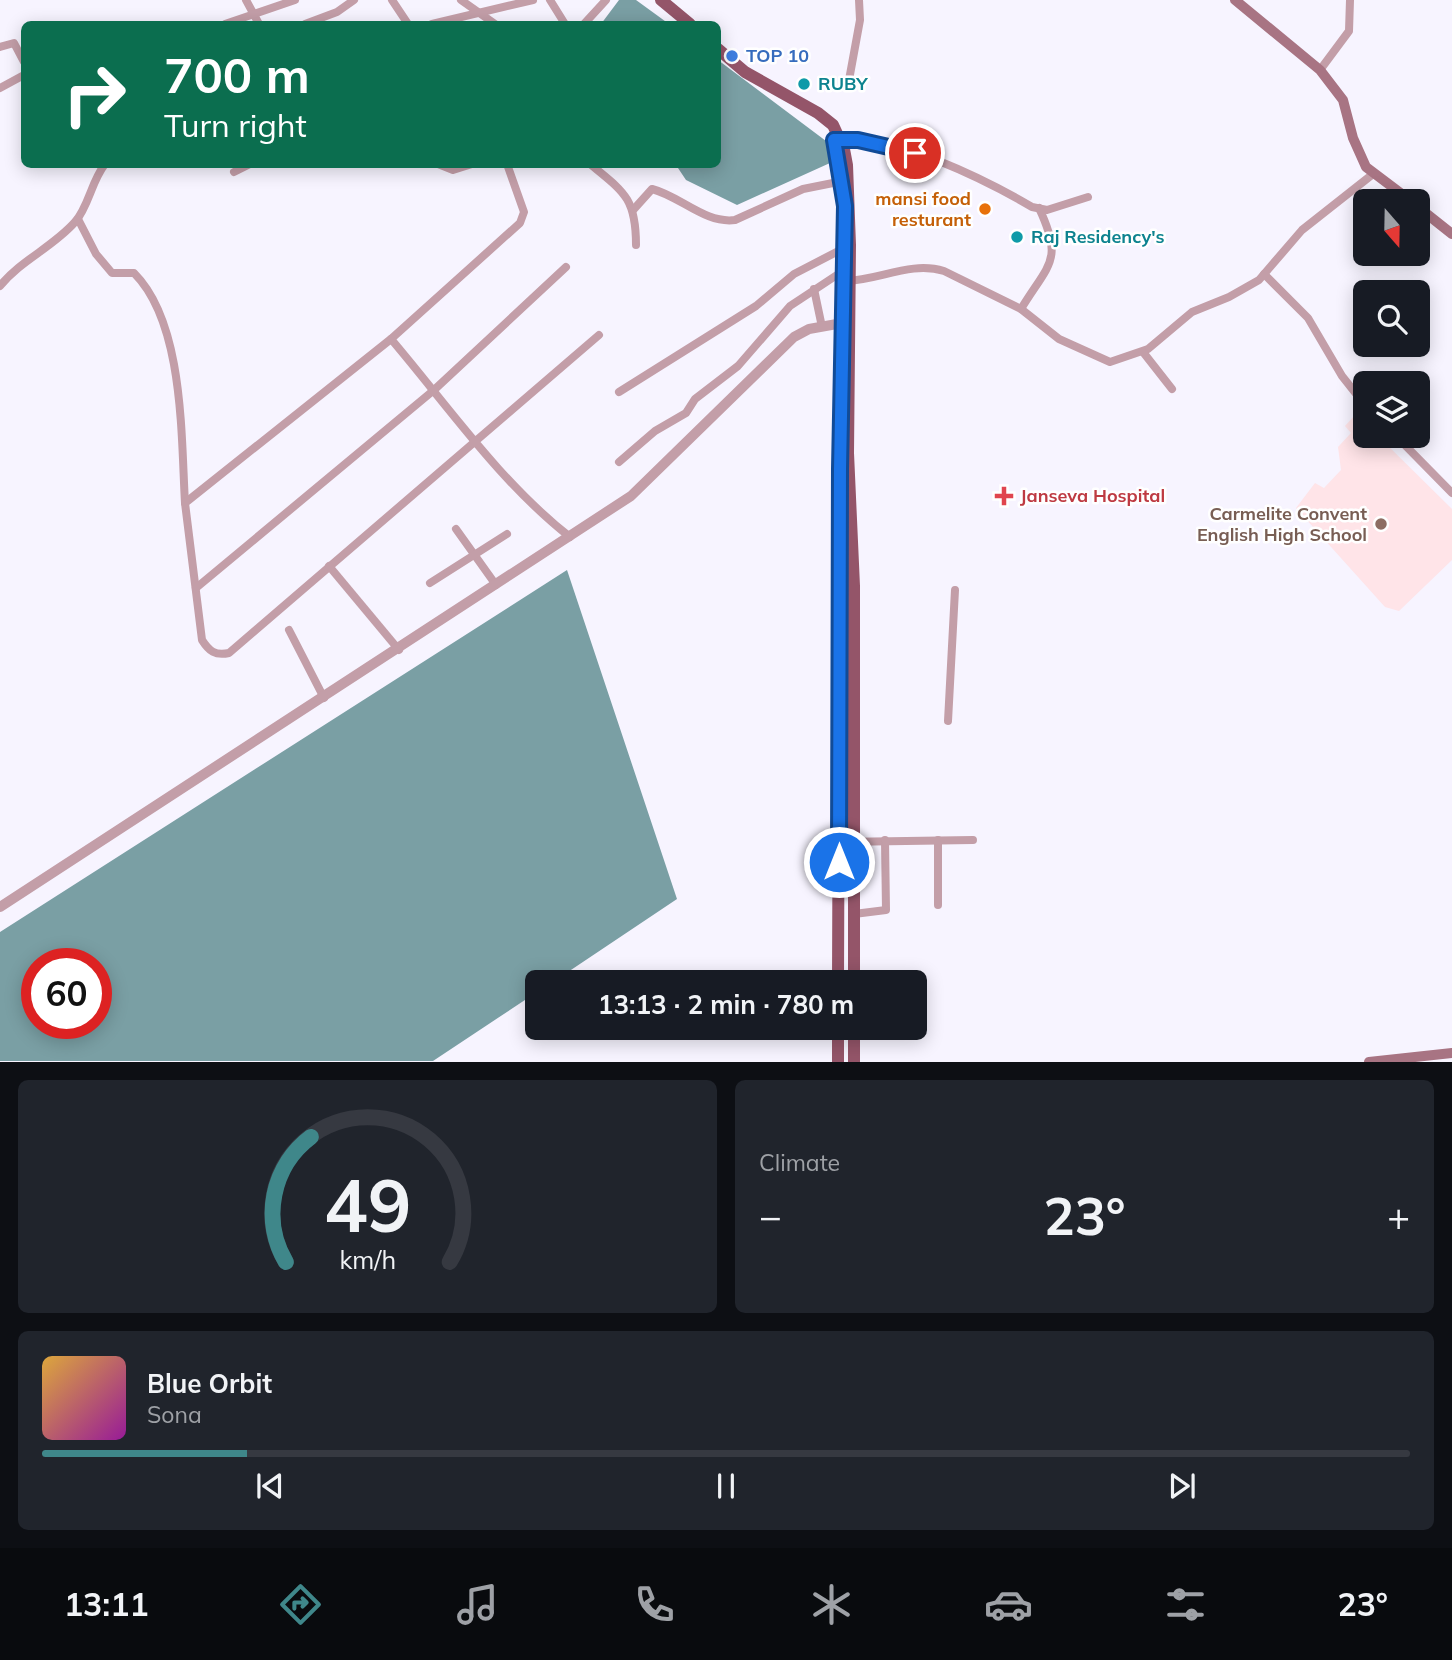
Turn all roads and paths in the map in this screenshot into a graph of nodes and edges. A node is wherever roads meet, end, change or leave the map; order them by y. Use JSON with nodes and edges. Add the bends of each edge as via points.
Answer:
{"nodes":[{"id":1,"x":246,"y":0,"type":"edge"},
{"id":2,"x":295,"y":0,"type":"edge"},
{"id":3,"x":354,"y":0,"type":"edge"},
{"id":4,"x":392,"y":0,"type":"edge"},
{"id":5,"x":533,"y":0,"type":"edge"},
{"id":6,"x":550,"y":0,"type":"edge"},
{"id":7,"x":606,"y":0,"type":"edge"},
{"id":8,"x":652,"y":0,"type":"edge"},
{"id":9,"x":661,"y":0,"type":"edge"},
{"id":10,"x":859,"y":0,"type":"edge"},
{"id":11,"x":1235,"y":0,"type":"edge"},
{"id":12,"x":1349,"y":0,"type":"edge"},
{"id":13,"x":464,"y":1,"type":"edge"},
{"id":14,"x":254,"y":14,"type":"junction"},
{"id":15,"x":482,"y":15,"type":"junction"},
{"id":16,"x":234,"y":21,"type":"edge"},
{"id":17,"x":258,"y":21,"type":"edge"},
{"id":18,"x":313,"y":21,"type":"edge"},
{"id":19,"x":406,"y":21,"type":"edge"},
{"id":20,"x":449,"y":21,"type":"edge"},
{"id":21,"x":491,"y":21,"type":"edge"},
{"id":22,"x":563,"y":21,"type":"edge"},
{"id":23,"x":587,"y":21,"type":"edge"},
{"id":24,"x":676,"y":21,"type":"edge"},
{"id":25,"x":686,"y":21,"type":"edge"},
{"id":26,"x":0,"y":47,"type":"edge"},
{"id":27,"x":721,"y":52,"type":"edge"},
{"id":28,"x":21,"y":56,"type":"edge"},
{"id":29,"x":721,"y":59,"type":"edge"},
{"id":30,"x":1320,"y":70,"type":"junction"},
{"id":31,"x":21,"y":77,"type":"edge"},
{"id":32,"x":849,"y":80,"type":"dead end"},
{"id":33,"x":0,"y":88,"type":"edge"},
{"id":34,"x":837,"y":139,"type":"junction"},
{"id":35,"x":102,"y":168,"type":"edge"},
{"id":36,"x":242,"y":168,"type":"edge"},
{"id":37,"x":508,"y":168,"type":"edge"},
{"id":38,"x":595,"y":168,"type":"edge"},
{"id":39,"x":234,"y":172,"type":"dead end"},
{"id":40,"x":1373,"y":174,"type":"junction"},
{"id":41,"x":846,"y":181,"type":"junction"},
{"id":42,"x":1394,"y":189,"type":"edge"},
{"id":43,"x":1088,"y":197,"type":"dead end"},
{"id":44,"x":1039,"y":208,"type":"junction"},
{"id":45,"x":634,"y":209,"type":"junction"},
{"id":46,"x":1430,"y":217,"type":"edge"},
{"id":47,"x":78,"y":219,"type":"junction"},
{"id":48,"x":1452,"y":234,"type":"edge"},
{"id":49,"x":636,"y":245,"type":"dead end"},
{"id":50,"x":847,"y":246,"type":"junction"},
{"id":51,"x":566,"y":267,"type":"dead end"},
{"id":52,"x":1264,"y":274,"type":"junction"},
{"id":53,"x":847,"y":275,"type":"junction"},
{"id":54,"x":2,"y":282,"type":"edge"},
{"id":55,"x":814,"y":289,"type":"junction"},
{"id":56,"x":1021,"y":309,"type":"junction"},
{"id":57,"x":845,"y":322,"type":"junction"},
{"id":58,"x":822,"y":327,"type":"junction"},
{"id":59,"x":599,"y":335,"type":"dead end"},
{"id":60,"x":391,"y":339,"type":"junction"},
{"id":61,"x":1143,"y":352,"type":"junction"},
{"id":62,"x":1172,"y":389,"type":"dead end"},
{"id":63,"x":434,"y":390,"type":"junction"},
{"id":64,"x":1353,"y":390,"type":"edge"},
{"id":65,"x":619,"y":392,"type":"dead end"},
{"id":66,"x":475,"y":441,"type":"junction"},
{"id":67,"x":1407,"y":448,"type":"edge"},
{"id":68,"x":619,"y":462,"type":"dead end"},
{"id":69,"x":1452,"y":493,"type":"edge"},
{"id":70,"x":185,"y":503,"type":"junction"},
{"id":71,"x":456,"y":529,"type":"dead end"},
{"id":72,"x":508,"y":534,"type":"dead end"},
{"id":73,"x":570,"y":537,"type":"junction"},
{"id":74,"x":474,"y":555,"type":"junction"},
{"id":75,"x":329,"y":566,"type":"junction"},
{"id":76,"x":430,"y":583,"type":"dead end"},
{"id":77,"x":496,"y":585,"type":"junction"},
{"id":78,"x":196,"y":588,"type":"junction"},
{"id":79,"x":955,"y":590,"type":"dead end"},
{"id":80,"x":289,"y":630,"type":"dead end"},
{"id":81,"x":399,"y":650,"type":"junction"},
{"id":82,"x":324,"y":698,"type":"junction"},
{"id":83,"x":854,"y":700,"type":"junction"},
{"id":84,"x":840,"y":701,"type":"junction"},
{"id":85,"x":948,"y":722,"type":"dead end"},
{"id":86,"x":938,"y":840,"type":"junction"},
{"id":87,"x":973,"y":840,"type":"dead end"},
{"id":88,"x":855,"y":841,"type":"junction"},
{"id":89,"x":884,"y":841,"type":"junction"},
{"id":90,"x":839,"y":842,"type":"junction"},
{"id":91,"x":938,"y":905,"type":"dead end"},
{"id":92,"x":0,"y":908,"type":"edge"},
{"id":93,"x":854,"y":914,"type":"junction"},
{"id":94,"x":838,"y":970,"type":"edge"},
{"id":95,"x":854,"y":970,"type":"edge"},
{"id":96,"x":838,"y":1040,"type":"edge"},
{"id":97,"x":854,"y":1040,"type":"edge"},
{"id":98,"x":1452,"y":1053,"type":"edge"},
{"id":99,"x":838,"y":1062,"type":"edge"},
{"id":100,"x":853,"y":1062,"type":"edge"},
{"id":101,"x":1369,"y":1062,"type":"edge"}],
"edges":[{"from":1,"to":14,"type":"street"},
{"from":2,"to":14,"type":"street"},
{"from":3,"to":18,"type":"street"},
{"from":4,"to":19,"type":"street"},
{"from":5,"to":15,"type":"street"},
{"from":6,"to":22,"type":"street"},
{"from":7,"to":23,"type":"street"},
{"from":8,"to":24,"type":"main road"},
{"from":9,"to":25,"type":"main road"},
{"from":10,"to":32,"type":"street"},
{"from":11,"to":30,"type":"main road"},
{"from":12,"to":30,"type":"street","via":[[1349,31]]},
{"from":13,"to":15,"type":"street"},
{"from":14,"to":16,"type":"street"},
{"from":14,"to":17,"type":"street"},
{"from":15,"to":20,"type":"street"},
{"from":15,"to":21,"type":"street"},
{"from":26,"to":28,"type":"street","via":[[14,43]]},
{"from":27,"to":34,"type":"main road","via":[[745,72],[818,113],[832,125]]},
{"from":29,"to":34,"type":"main road"},
{"from":30,"to":40,"type":"main road","via":[[1343,100],[1361,160]]},
{"from":31,"to":33,"type":"street"},
{"from":34,"to":41,"type":"main road"},
{"from":34,"to":44,"type":"street","via":[[874,143],[944,162]]},
{"from":35,"to":47,"type":"street"},
{"from":36,"to":39,"type":"street"},
{"from":37,"to":60,"type":"street","via":[[524,212],[520,223]]},
{"from":38,"to":45,"type":"street","via":[[625,193]]},
{"from":40,"to":42,"type":"main road"},
{"from":40,"to":52,"type":"street","via":[[1302,230]]},
{"from":41,"to":45,"type":"street","via":[[803,190],[735,220],[712,217],[652,189]]},
{"from":41,"to":50,"type":"main road"},
{"from":43,"to":44,"type":"street","via":[[1055,208]]},
{"from":44,"to":56,"type":"street","via":[[1054,251]]},
{"from":45,"to":49,"type":"street"},
{"from":46,"to":48,"type":"main road"},
{"from":47,"to":54,"type":"street"},
{"from":47,"to":70,"type":"street","via":[[112,273],[134,273],[147,286],[173,353]]},
{"from":50,"to":53,"type":"main road"},
{"from":50,"to":65,"type":"street","via":[[794,274],[757,306]]},
{"from":51,"to":63,"type":"street"},
{"from":52,"to":61,"type":"street","via":[[1229,297],[1192,312]]},
{"from":52,"to":64,"type":"street","via":[[1308,318]]},
{"from":53,"to":55,"type":"street"},
{"from":53,"to":56,"type":"street","via":[[869,280],[906,269],[932,268]]},
{"from":53,"to":57,"type":"main road"},
{"from":55,"to":58,"type":"street"},
{"from":55,"to":68,"type":"street","via":[[790,306],[738,366],[695,399],[686,413],[655,431]]},
{"from":56,"to":61,"type":"street","via":[[1059,339],[1110,362]]},
{"from":57,"to":58,"type":"street"},
{"from":57,"to":83,"type":"main road"},
{"from":57,"to":84,"type":"main road"},
{"from":58,"to":73,"type":"street","via":[[794,337],[631,496]]},
{"from":59,"to":66,"type":"street"},
{"from":60,"to":63,"type":"street"},
{"from":60,"to":70,"type":"street"},
{"from":61,"to":62,"type":"street"},
{"from":63,"to":66,"type":"street"},
{"from":63,"to":78,"type":"street"},
{"from":66,"to":73,"type":"street","via":[[525,497]]},
{"from":66,"to":75,"type":"street"},
{"from":67,"to":69,"type":"street"},
{"from":70,"to":78,"type":"street"},
{"from":71,"to":74,"type":"street"},
{"from":72,"to":74,"type":"street"},
{"from":73,"to":77,"type":"street"},
{"from":74,"to":76,"type":"street"},
{"from":74,"to":77,"type":"street"},
{"from":75,"to":78,"type":"street","via":[[229,653],[221,655],[209,651],[202,640]]},
{"from":75,"to":81,"type":"street"},
{"from":77,"to":81,"type":"street"},
{"from":79,"to":85,"type":"street"},
{"from":80,"to":82,"type":"street"},
{"from":81,"to":82,"type":"street"},
{"from":82,"to":92,"type":"street"},
{"from":83,"to":84,"type":"main road"},
{"from":83,"to":88,"type":"main road"},
{"from":84,"to":90,"type":"main road"},
{"from":86,"to":87,"type":"street"},
{"from":86,"to":89,"type":"street"},
{"from":86,"to":91,"type":"street"},
{"from":88,"to":89,"type":"street"},
{"from":88,"to":90,"type":"street"},
{"from":88,"to":93,"type":"main road"},
{"from":89,"to":93,"type":"street","via":[[886,911]]},
{"from":90,"to":94,"type":"main road"},
{"from":93,"to":95,"type":"main road"},
{"from":96,"to":99,"type":"main road"},
{"from":97,"to":100,"type":"main road"},
{"from":98,"to":101,"type":"main road"}]}
